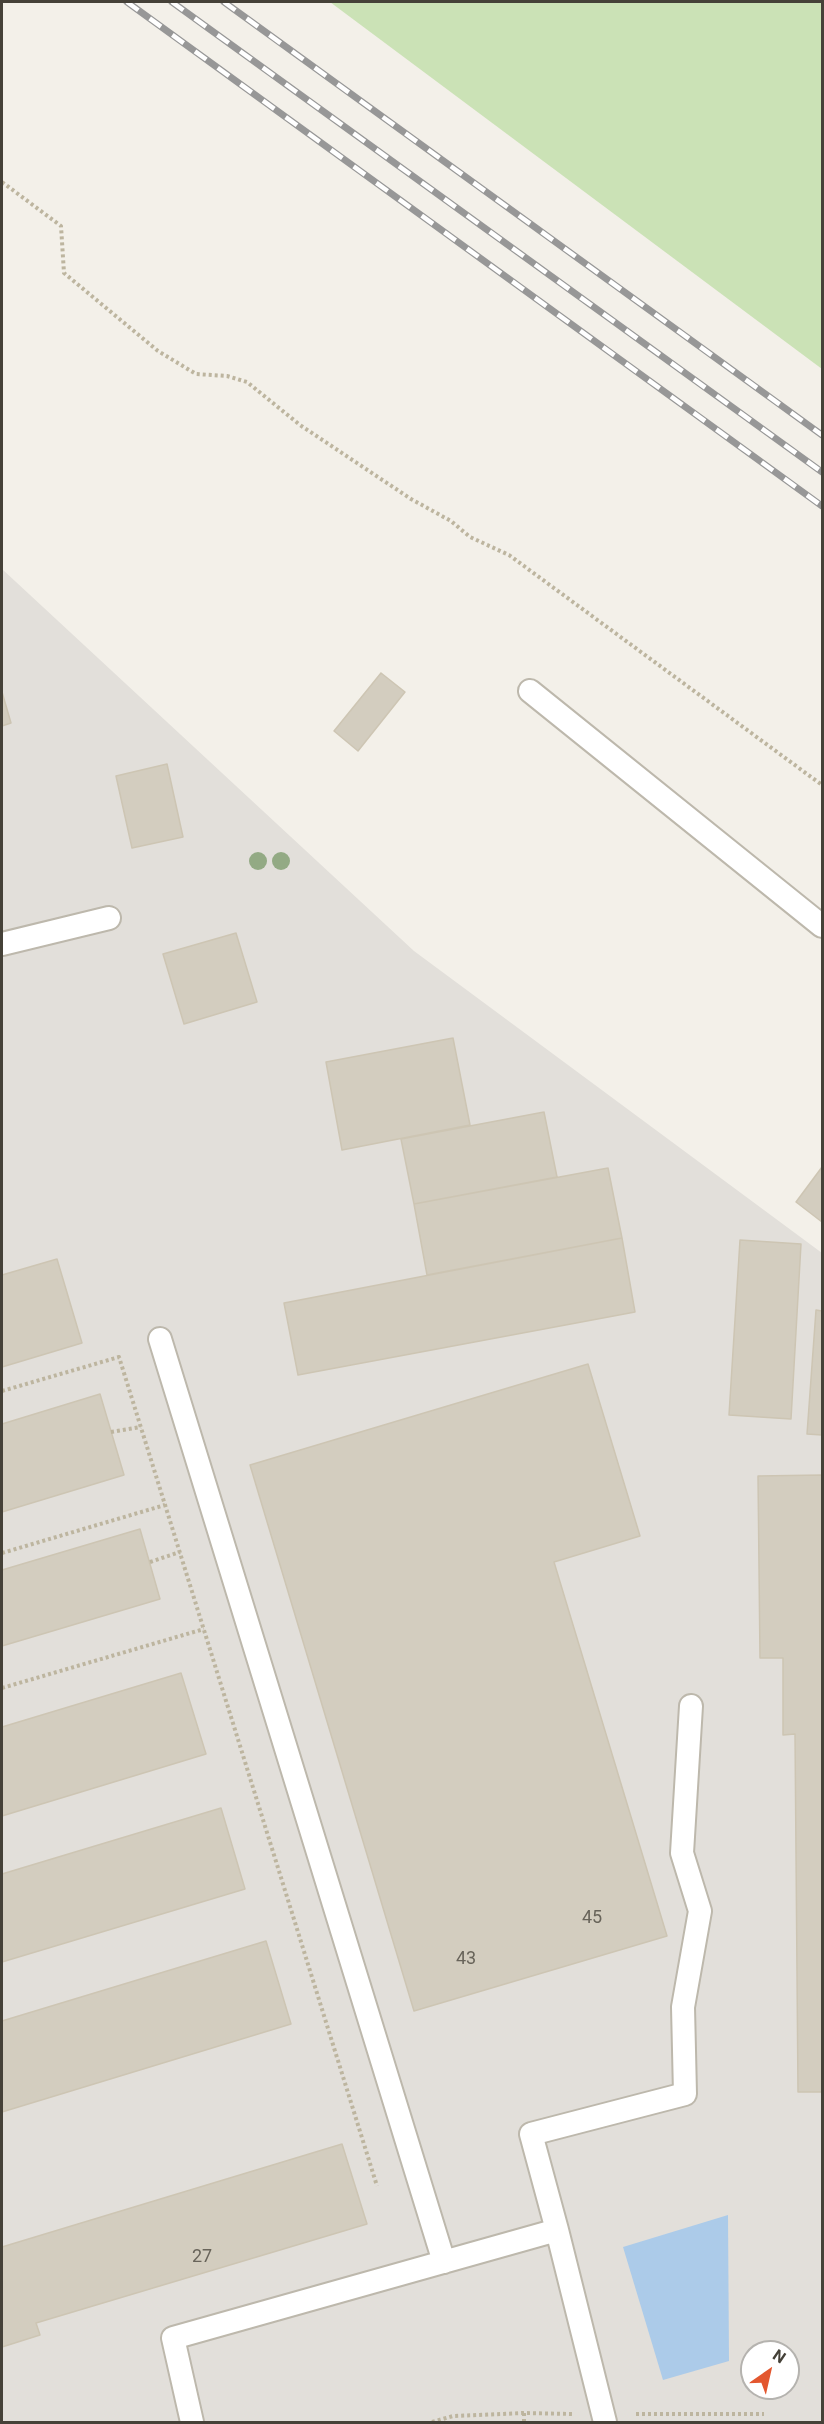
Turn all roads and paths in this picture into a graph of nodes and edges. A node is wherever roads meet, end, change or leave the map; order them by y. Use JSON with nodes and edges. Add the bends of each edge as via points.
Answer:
{"nodes":[{"id":1,"x":2,"y":182,"type":"edge"},
{"id":2,"x":530,"y":691,"type":"dead end"},
{"id":3,"x":822,"y":785,"type":"edge"},
{"id":4,"x":109,"y":918,"type":"dead end"},
{"id":5,"x":822,"y":926,"type":"edge"},
{"id":6,"x":2,"y":944,"type":"edge"},
{"id":7,"x":160,"y":1339,"type":"dead end"},
{"id":8,"x":2,"y":1391,"type":"edge"},
{"id":9,"x":141,"y":1427,"type":"junction"},
{"id":10,"x":111,"y":1432,"type":"dead end"},
{"id":11,"x":165,"y":1505,"type":"junction"},
{"id":12,"x":180,"y":1552,"type":"junction"},
{"id":13,"x":2,"y":1553,"type":"edge"},
{"id":14,"x":150,"y":1562,"type":"dead end"},
{"id":15,"x":204,"y":1629,"type":"junction"},
{"id":16,"x":2,"y":1688,"type":"edge"},
{"id":17,"x":691,"y":1706,"type":"dead end"},
{"id":18,"x":377,"y":2186,"type":"dead end"},
{"id":19,"x":557,"y":2229,"type":"junction"},
{"id":20,"x":444,"y":2262,"type":"junction"},
{"id":21,"x":524,"y":2413,"type":"junction"},
{"id":22,"x":765,"y":2414,"type":"dead end"},
{"id":23,"x":604,"y":2418,"type":"edge"},
{"id":24,"x":192,"y":2422,"type":"edge"},
{"id":25,"x":432,"y":2422,"type":"edge"},
{"id":26,"x":524,"y":2422,"type":"edge"}],
"edges":[{"from":1,"to":3,"type":"path","via":[[61,226],[64,273],[158,351],[196,374],[247,382],[300,424],[411,499],[451,520],[470,537],[509,555]]},
{"from":2,"to":5,"type":"lane"},
{"from":4,"to":6,"type":"lane"},
{"from":7,"to":20,"type":"lane"},
{"from":8,"to":9,"type":"path","via":[[119,1357]]},
{"from":9,"to":10,"type":"path"},
{"from":9,"to":11,"type":"path"},
{"from":11,"to":12,"type":"path"},
{"from":11,"to":13,"type":"path"},
{"from":12,"to":14,"type":"path"},
{"from":12,"to":15,"type":"path"},
{"from":15,"to":16,"type":"path"},
{"from":15,"to":18,"type":"path"},
{"from":17,"to":19,"type":"lane","via":[[682,1853],[700,1911],[683,2007],[685,2094],[531,2134]]},
{"from":19,"to":20,"type":"lane"},
{"from":19,"to":23,"type":"lane"},
{"from":20,"to":24,"type":"lane","via":[[173,2338]]},
{"from":21,"to":23,"type":"path"},
{"from":21,"to":25,"type":"path","via":[[453,2416]]},
{"from":21,"to":26,"type":"path"},
{"from":22,"to":23,"type":"path"}]}
